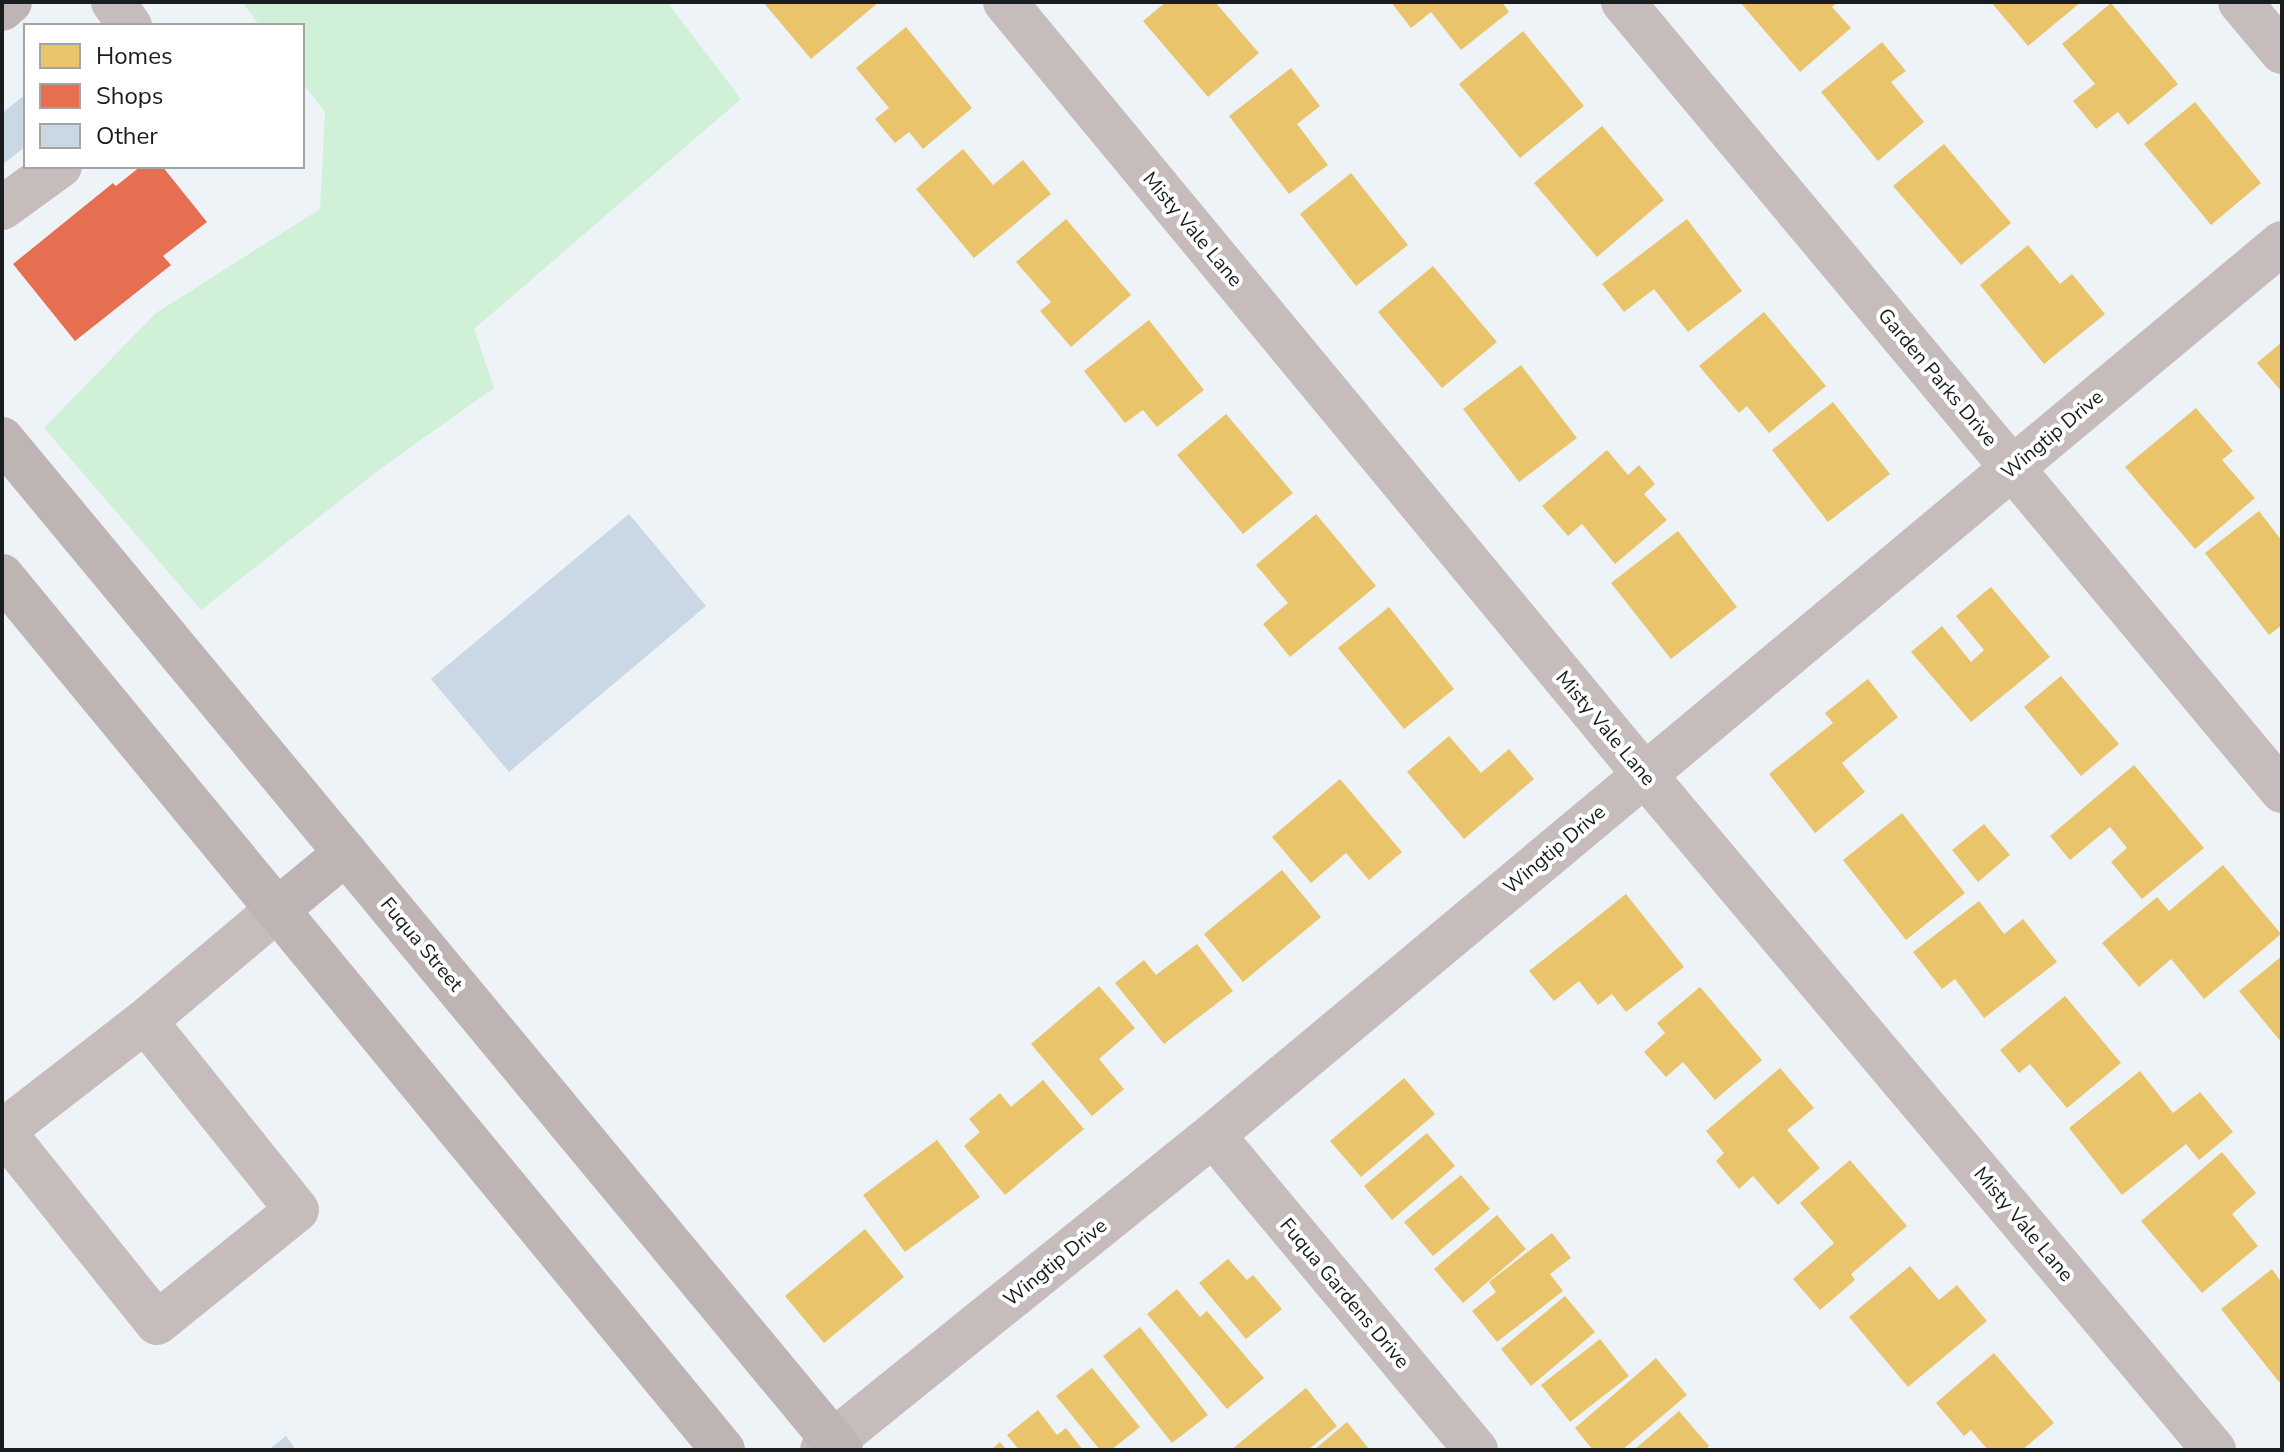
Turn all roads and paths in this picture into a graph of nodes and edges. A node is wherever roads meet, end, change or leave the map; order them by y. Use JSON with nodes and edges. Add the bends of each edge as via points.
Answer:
{"nodes":[{"id":1,"x":10,"y":2,"type":"edge"},
{"id":2,"x":113,"y":2,"type":"edge"},
{"id":3,"x":1005,"y":2,"type":"edge"},
{"id":4,"x":1623,"y":2,"type":"edge"},
{"id":5,"x":2240,"y":2,"type":"edge"},
{"id":6,"x":2,"y":9,"type":"edge"},
{"id":7,"x":129,"y":24,"type":"edge"},
{"id":8,"x":2282,"y":52,"type":"edge"},
{"id":9,"x":57,"y":168,"type":"edge"},
{"id":10,"x":2,"y":208,"type":"edge"},
{"id":11,"x":2282,"y":243,"type":"edge"},
{"id":12,"x":2,"y":439,"type":"edge"},
{"id":13,"x":2013,"y":466,"type":"junction"},
{"id":14,"x":2,"y":576,"type":"edge"},
{"id":15,"x":1644,"y":774,"type":"junction"},
{"id":16,"x":2282,"y":791,"type":"edge"},
{"id":17,"x":346,"y":853,"type":"junction"},
{"id":18,"x":278,"y":909,"type":"junction"},
{"id":19,"x":145,"y":1021,"type":"junction"},
{"id":20,"x":1213,"y":1135,"type":"junction"},
{"id":21,"x":832,"y":1447,"type":"edge"},
{"id":22,"x":723,"y":1450,"type":"edge"},
{"id":23,"x":1476,"y":1450,"type":"edge"},
{"id":24,"x":2214,"y":1450,"type":"edge"}],
"edges":[{"from":1,"to":6,"type":"main road"},
{"from":2,"to":7,"type":"street"},
{"from":3,"to":15,"type":"street","name":"Misty Vale Lane"},
{"from":4,"to":13,"type":"street","name":"Garden Parks Drive"},
{"from":5,"to":8,"type":"street"},
{"from":9,"to":10,"type":"street"},
{"from":11,"to":13,"type":"street","name":"Wingtip Drive"},
{"from":12,"to":17,"type":"main road","name":"Fuqua Street"},
{"from":13,"to":15,"type":"street","name":"Wingtip Drive"},
{"from":13,"to":16,"type":"street","name":"Garden Parks Drive"},
{"from":14,"to":18,"type":"main road"},
{"from":15,"to":20,"type":"street","name":"Wingtip Drive"},
{"from":15,"to":24,"type":"street","name":"Misty Vale Lane"},
{"from":17,"to":18,"type":"main road"},
{"from":17,"to":21,"type":"main road","name":"Fuqua Street"},
{"from":18,"to":19,"type":"street"},
{"from":18,"to":22,"type":"main road"},
{"from":19,"to":19,"type":"street","via":[[3,1131],[157,1323],[297,1210]]},
{"from":20,"to":21,"type":"street","name":"Wingtip Drive"},
{"from":20,"to":23,"type":"street","name":"Fuqua Gardens Drive"}]}
